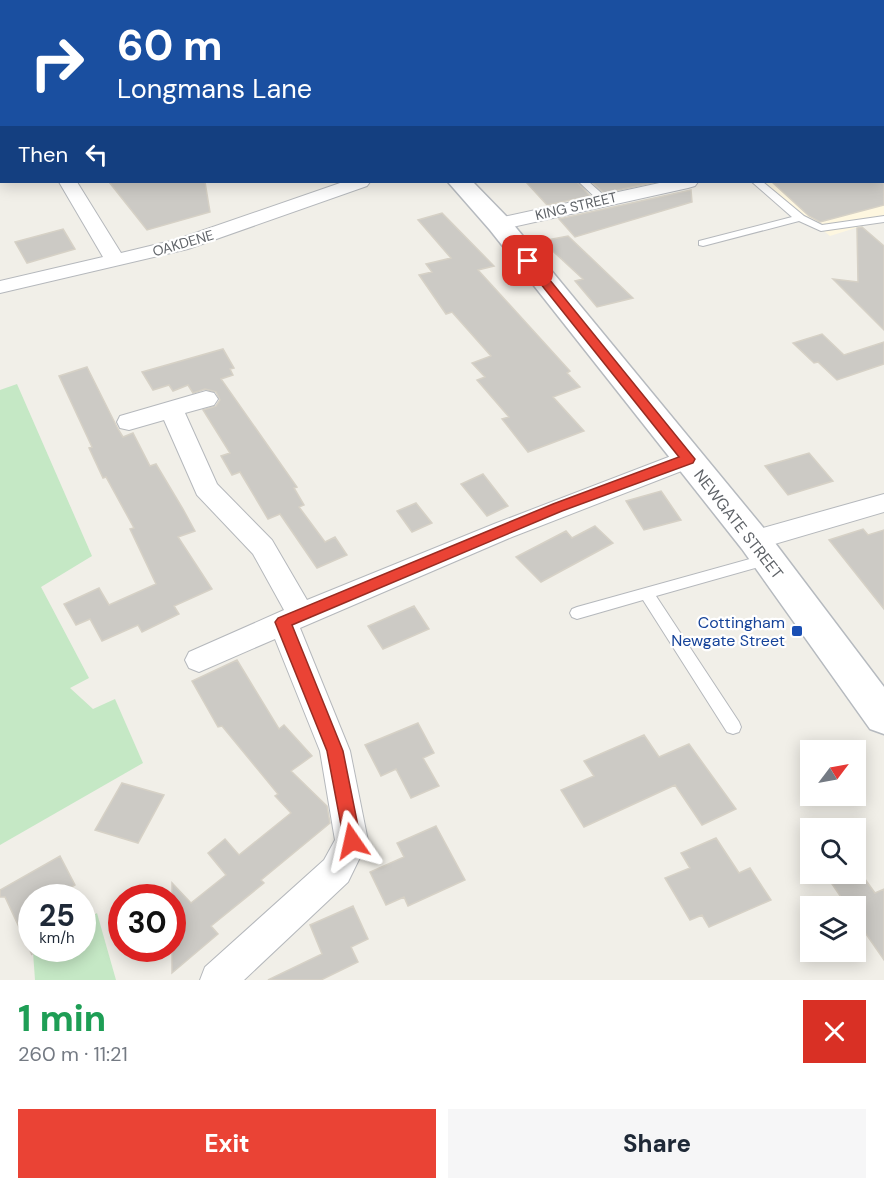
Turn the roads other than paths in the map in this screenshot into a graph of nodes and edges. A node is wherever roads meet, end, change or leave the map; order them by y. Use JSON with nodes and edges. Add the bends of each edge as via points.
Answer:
{"nodes":[{"id":1,"x":69,"y":183,"type":"edge"},
{"id":2,"x":357,"y":183,"type":"edge"},
{"id":3,"x":461,"y":183,"type":"edge"},
{"id":4,"x":585,"y":183,"type":"edge"},
{"id":5,"x":683,"y":183,"type":"edge"},
{"id":6,"x":758,"y":183,"type":"edge"},
{"id":7,"x":603,"y":199,"type":"junction"},
{"id":8,"x":800,"y":219,"type":"junction"},
{"id":9,"x":884,"y":219,"type":"edge"},
{"id":10,"x":499,"y":224,"type":"junction"},
{"id":11,"x":703,"y":243,"type":"dead end"},
{"id":12,"x":116,"y":261,"type":"junction"},
{"id":13,"x":0,"y":287,"type":"edge"},
{"id":14,"x":206,"y":399,"type":"dead end"},
{"id":15,"x":171,"y":409,"type":"junction"},
{"id":16,"x":129,"y":422,"type":"dead end"},
{"id":17,"x":688,"y":459,"type":"junction"},
{"id":18,"x":884,"y":503,"type":"edge"},
{"id":19,"x":761,"y":549,"type":"junction"},
{"id":20,"x":646,"y":593,"type":"junction"},
{"id":21,"x":577,"y":613,"type":"dead end"},
{"id":22,"x":292,"y":618,"type":"junction"},
{"id":23,"x":199,"y":660,"type":"dead end"},
{"id":24,"x":884,"y":717,"type":"edge"},
{"id":25,"x":733,"y":727,"type":"dead end"},
{"id":26,"x":218,"y":980,"type":"edge"}],
"edges":[{"from":1,"to":12,"type":"street"},
{"from":2,"to":12,"type":"street","name":"OAKDENE","via":[[243,225]]},
{"from":3,"to":10,"type":"main road","name":"NEWGATE STREET"},
{"from":4,"to":7,"type":"lane"},
{"from":5,"to":7,"type":"street","name":"KING STREET"},
{"from":6,"to":8,"type":"lane"},
{"from":7,"to":10,"type":"street","name":"KING STREET"},
{"from":8,"to":9,"type":"lane","via":[[821,228]]},
{"from":8,"to":11,"type":"lane"},
{"from":10,"to":17,"type":"main road","name":"NEWGATE STREET"},
{"from":12,"to":13,"type":"street","name":"OAKDENE"},
{"from":14,"to":15,"type":"street"},
{"from":15,"to":16,"type":"street"},
{"from":15,"to":22,"type":"street","via":[[206,489],[263,547]]},
{"from":17,"to":19,"type":"main road","name":"NEWGATE STREET"},
{"from":17,"to":22,"type":"street","via":[[557,507]]},
{"from":18,"to":19,"type":"street"},
{"from":19,"to":20,"type":"lane"},
{"from":19,"to":24,"type":"main road","name":"NEWGATE STREET"},
{"from":20,"to":21,"type":"lane"},
{"from":20,"to":25,"type":"lane"},
{"from":22,"to":23,"type":"street"},
{"from":22,"to":26,"type":"street","via":[[335,751],[352,841],[336,871]]}]}
